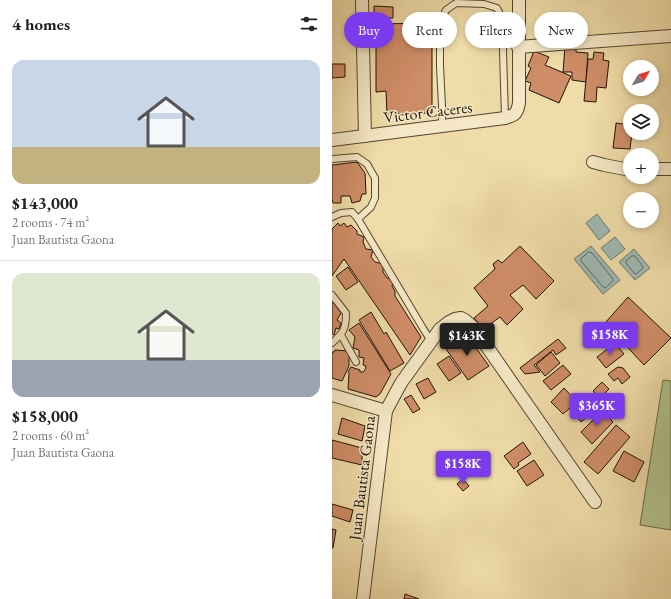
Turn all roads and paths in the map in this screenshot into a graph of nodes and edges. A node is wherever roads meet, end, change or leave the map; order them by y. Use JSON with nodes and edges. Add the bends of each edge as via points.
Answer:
{"nodes":[{"id":1,"x":362,"y":0,"type":"edge"},
{"id":2,"x":519,"y":0,"type":"edge"},
{"id":3,"x":499,"y":12,"type":"edge"},
{"id":4,"x":517,"y":12,"type":"edge"},
{"id":5,"x":671,"y":36,"type":"edge"},
{"id":6,"x":526,"y":46,"type":"edge"},
{"id":7,"x":511,"y":48,"type":"edge"},
{"id":8,"x":511,"y":48,"type":"edge"},
{"id":9,"x":505,"y":118,"type":"junction"},
{"id":10,"x":442,"y":126,"type":"junction"},
{"id":11,"x":365,"y":136,"type":"junction"},
{"id":12,"x":332,"y":140,"type":"edge"},
{"id":13,"x":332,"y":159,"type":"edge"},
{"id":14,"x":593,"y":162,"type":"dead end"},
{"id":15,"x":623,"y":169,"type":"edge"},
{"id":16,"x":659,"y":169,"type":"edge"},
{"id":17,"x":671,"y":169,"type":"edge"},
{"id":18,"x":332,"y":217,"type":"edge"},
{"id":19,"x":358,"y":219,"type":"junction"},
{"id":20,"x":332,"y":295,"type":"edge"},
{"id":21,"x":341,"y":335,"type":"junction"},
{"id":22,"x":431,"y":341,"type":"junction"},
{"id":23,"x":332,"y":343,"type":"edge"},
{"id":24,"x":356,"y":362,"type":"dead end"},
{"id":25,"x":332,"y":395,"type":"edge"},
{"id":26,"x":386,"y":410,"type":"junction"},
{"id":27,"x":595,"y":502,"type":"dead end"},
{"id":28,"x":363,"y":599,"type":"edge"}],
"edges":[{"from":1,"to":11,"type":"street"},
{"from":2,"to":4,"type":"street"},
{"from":3,"to":10,"type":"lane","via":[[497,8],[484,4],[456,3],[446,10],[440,23]]},
{"from":5,"to":6,"type":"street"},
{"from":7,"to":9,"type":"street","via":[[519,103],[514,115]]},
{"from":8,"to":9,"type":"lane"},
{"from":9,"to":10,"type":"street","name":"Victor Caceres"},
{"from":10,"to":11,"type":"street","name":"Victor Caceres"},
{"from":11,"to":12,"type":"street","name":"Victor Caceres"},
{"from":13,"to":19,"type":"lane","via":[[357,157],[366,164],[375,178],[375,198],[371,207]]},
{"from":14,"to":15,"type":"street"},
{"from":16,"to":17,"type":"street"},
{"from":18,"to":19,"type":"lane","via":[[352,212]]},
{"from":19,"to":22,"type":"lane"},
{"from":20,"to":21,"type":"lane","via":[[346,313],[346,326]]},
{"from":21,"to":23,"type":"lane"},
{"from":21,"to":24,"type":"lane"},
{"from":22,"to":26,"type":"street","name":"Juan Bautista Gaona","via":[[401,382]]},
{"from":22,"to":27,"type":"street","name":"Juan Bautista Gaona","via":[[440,329],[455,319],[461,318],[474,328]]},
{"from":25,"to":26,"type":"street"},
{"from":26,"to":28,"type":"street","name":"Juan Bautista Gaona"}]}
